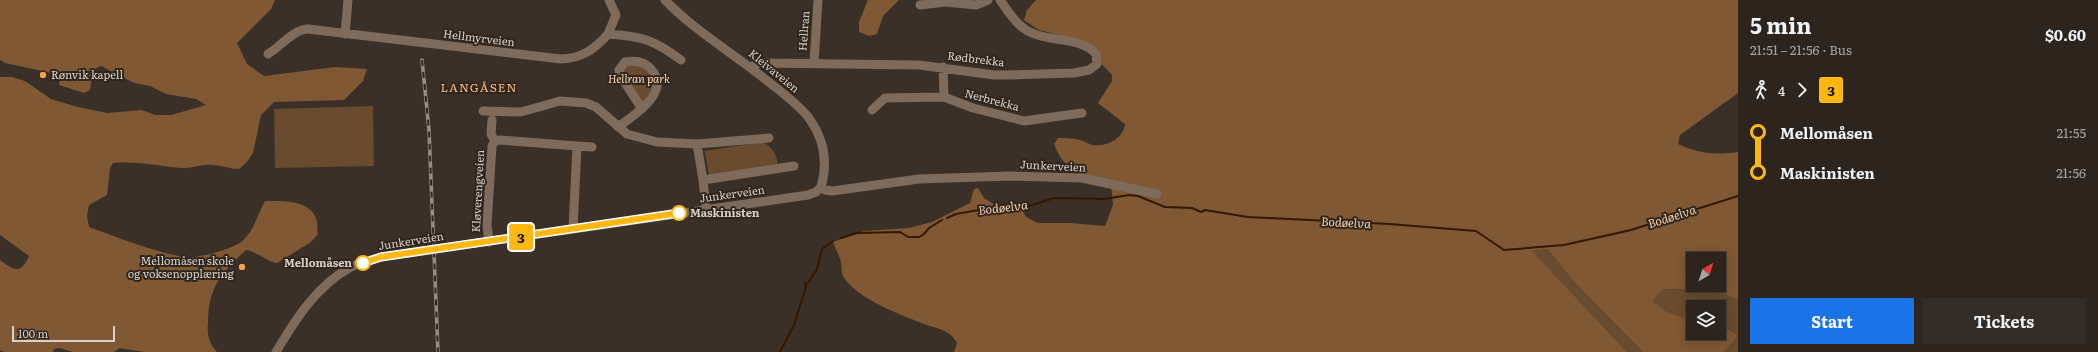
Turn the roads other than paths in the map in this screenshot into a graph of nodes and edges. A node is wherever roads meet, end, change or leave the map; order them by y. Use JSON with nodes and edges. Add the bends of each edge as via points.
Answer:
{"nodes":[{"id":1,"x":348,"y":0,"type":"edge"},
{"id":2,"x":609,"y":0,"type":"edge"},
{"id":3,"x":665,"y":0,"type":"edge"},
{"id":4,"x":818,"y":0,"type":"edge"},
{"id":5,"x":988,"y":0,"type":"edge"},
{"id":6,"x":1000,"y":0,"type":"edge"},
{"id":7,"x":920,"y":5,"type":"dead end"},
{"id":8,"x":345,"y":34,"type":"junction"},
{"id":9,"x":608,"y":34,"type":"junction"},
{"id":10,"x":268,"y":54,"type":"dead end"},
{"id":11,"x":682,"y":60,"type":"dead end"},
{"id":12,"x":814,"y":63,"type":"junction"},
{"id":13,"x":751,"y":67,"type":"junction"},
{"id":14,"x":944,"y":67,"type":"junction"},
{"id":15,"x":944,"y":97,"type":"junction"},
{"id":16,"x":642,"y":109,"type":"junction"},
{"id":17,"x":872,"y":110,"type":"dead end"},
{"id":18,"x":483,"y":111,"type":"dead end"},
{"id":19,"x":1082,"y":113,"type":"dead end"},
{"id":20,"x":492,"y":120,"type":"dead end"},
{"id":21,"x":618,"y":127,"type":"junction"},
{"id":22,"x":769,"y":138,"type":"dead end"},
{"id":23,"x":496,"y":141,"type":"junction"},
{"id":24,"x":698,"y":144,"type":"junction"},
{"id":25,"x":577,"y":146,"type":"junction"},
{"id":26,"x":592,"y":147,"type":"dead end"},
{"id":27,"x":794,"y":166,"type":"dead end"},
{"id":28,"x":703,"y":180,"type":"junction"},
{"id":29,"x":821,"y":187,"type":"junction"},
{"id":30,"x":1158,"y":194,"type":"dead end"},
{"id":31,"x":706,"y":209,"type":"junction"},
{"id":32,"x":573,"y":229,"type":"junction"},
{"id":33,"x":488,"y":242,"type":"junction"},
{"id":34,"x":276,"y":352,"type":"edge"}],
"edges":[{"from":1,"to":8,"type":"street"},
{"from":2,"to":9,"type":"street","via":[[616,15]]},
{"from":3,"to":13,"type":"street","name":"Kleivaveien","via":[[693,25]]},
{"from":4,"to":12,"type":"street","name":"Hellran"},
{"from":5,"to":7,"type":"street","via":[[976,5],[945,2]]},
{"from":6,"to":14,"type":"street","name":"Rødbrekka","via":[[1018,24],[1026,30],[1036,35],[1088,48],[1096,54],[1097,64],[1089,70],[1079,72],[1008,75]]},
{"from":8,"to":9,"type":"street","name":"Hellmyrveien","via":[[561,59],[586,54]]},
{"from":8,"to":10,"type":"street","name":"Hellmyrveien","via":[[303,29]]},
{"from":9,"to":11,"type":"street","via":[[647,39]]},
{"from":12,"to":13,"type":"street","name":"Rødbrekka","via":[[758,63]]},
{"from":12,"to":14,"type":"street","name":"Rødbrekka"},
{"from":13,"to":29,"type":"street","name":"Kleivaveien","via":[[797,105],[813,125],[824,154],[825,171]]},
{"from":14,"to":15,"type":"street"},
{"from":15,"to":17,"type":"street","name":"Nerbrekka","via":[[888,97]]},
{"from":15,"to":19,"type":"street","name":"Nerbrekka","via":[[1018,120]]},
{"from":16,"to":16,"type":"street","via":[[652,99],[656,89],[654,72],[640,62],[625,62],[619,70],[620,75]]},
{"from":16,"to":21,"type":"street"},
{"from":18,"to":21,"type":"street","via":[[521,112],[560,101],[572,101],[596,107]]},
{"from":20,"to":23,"type":"street","name":"Kløverengveien","via":[[491,134]]},
{"from":21,"to":24,"type":"street","via":[[627,134],[657,142]]},
{"from":22,"to":24,"type":"street"},
{"from":23,"to":25,"type":"street"},
{"from":23,"to":33,"type":"street","name":"Kløverengveien","via":[[492,146],[486,225]]},
{"from":24,"to":28,"type":"street"},
{"from":25,"to":26,"type":"street"},
{"from":25,"to":32,"type":"street"},
{"from":27,"to":28,"type":"street"},
{"from":28,"to":31,"type":"street"},
{"from":29,"to":30,"type":"street","name":"Junkerveien","via":[[832,191],[925,179],[1053,177],[1082,178]]},
{"from":29,"to":31,"type":"street","name":"Junkerveien","via":[[808,195]]},
{"from":31,"to":32,"type":"street","name":"Junkerveien"},
{"from":32,"to":33,"type":"street","name":"Junkerveien"},
{"from":33,"to":34,"type":"street","name":"Junkerveien","via":[[381,257],[358,264],[345,271],[310,301]]}]}
